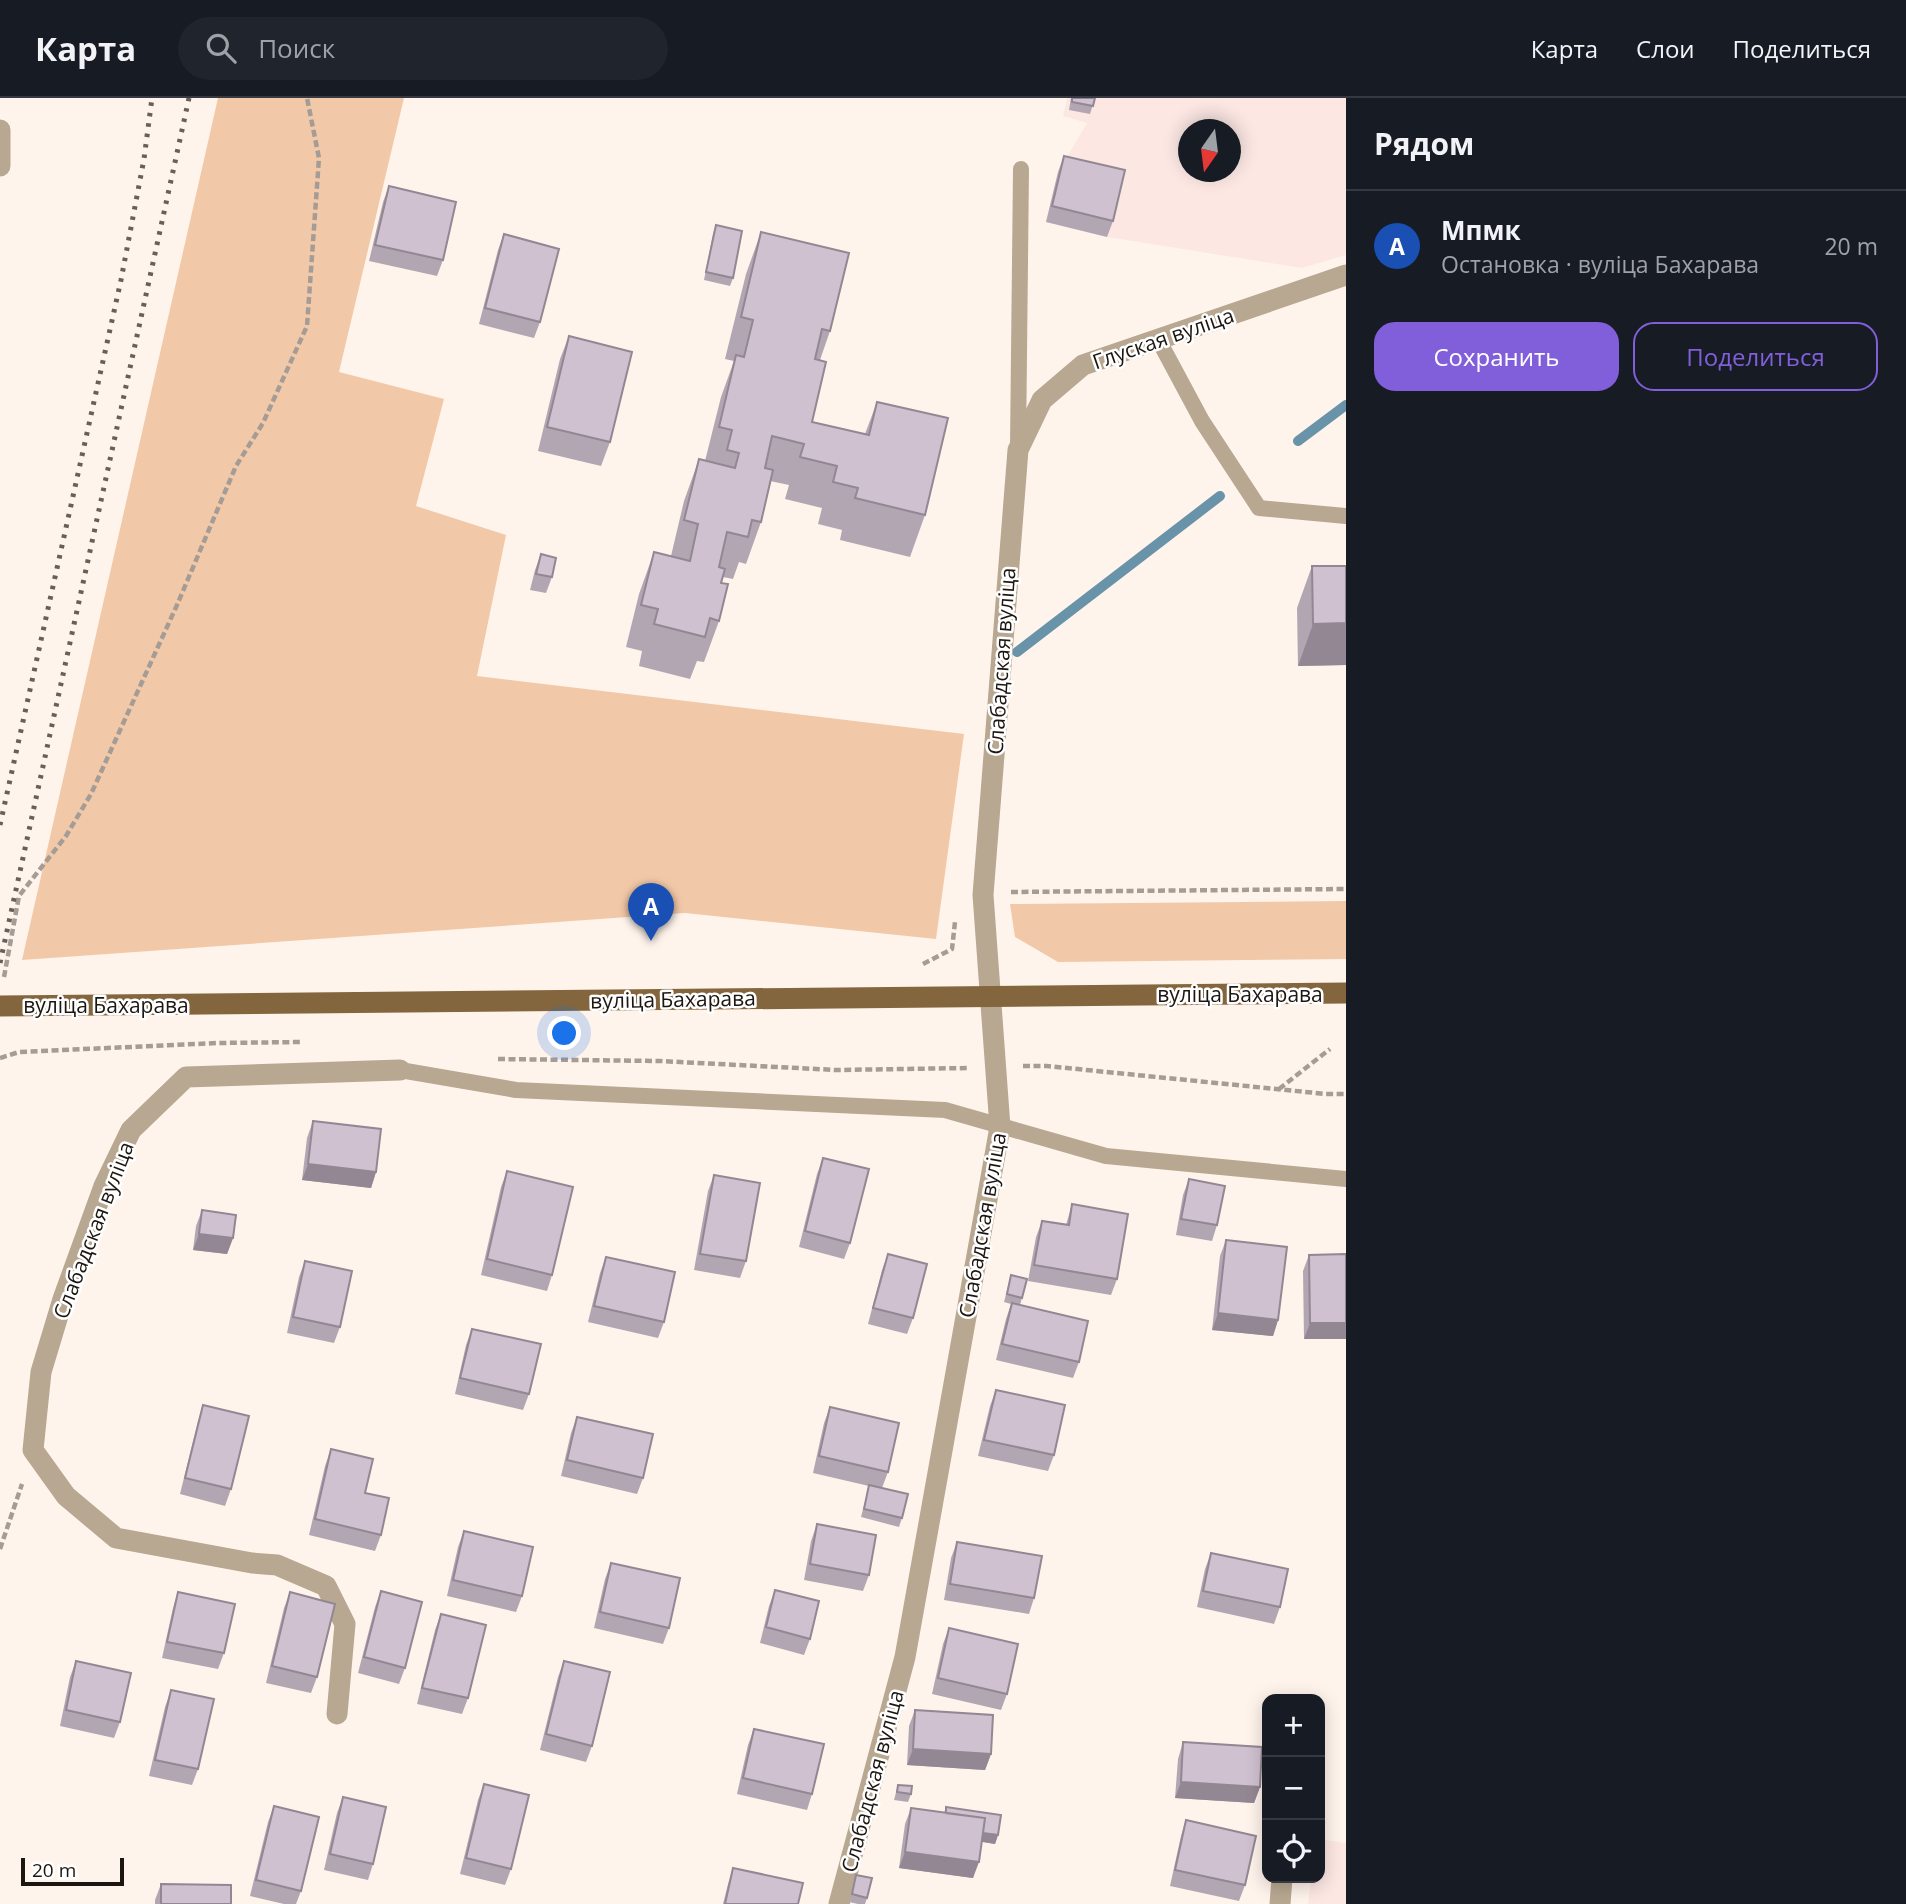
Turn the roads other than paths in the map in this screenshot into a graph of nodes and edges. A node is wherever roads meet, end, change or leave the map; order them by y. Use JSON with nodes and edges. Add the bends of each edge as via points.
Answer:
{"nodes":[{"id":1,"x":0,"y":130,"type":"edge"},
{"id":2,"x":0,"y":166,"type":"edge"},
{"id":3,"x":1021,"y":169,"type":"dead end"},
{"id":4,"x":1346,"y":275,"type":"edge"},
{"id":5,"x":1158,"y":339,"type":"junction"},
{"id":6,"x":1018,"y":450,"type":"junction"},
{"id":7,"x":1346,"y":516,"type":"edge"},
{"id":8,"x":1346,"y":993,"type":"edge"},
{"id":9,"x":990,"y":996,"type":"junction"},
{"id":10,"x":0,"y":1006,"type":"edge"},
{"id":11,"x":400,"y":1070,"type":"joint"},
{"id":12,"x":1000,"y":1127,"type":"junction"},
{"id":13,"x":1346,"y":1179,"type":"edge"},
{"id":14,"x":337,"y":1714,"type":"dead end"},
{"id":15,"x":1282,"y":1883,"type":"edge"},
{"id":16,"x":839,"y":1904,"type":"edge"},
{"id":17,"x":1280,"y":1904,"type":"edge"}],
"edges":[{"from":1,"to":2,"type":"street"},
{"from":3,"to":6,"type":"lane"},
{"from":4,"to":5,"type":"street","name":"Глуская вуліца"},
{"from":5,"to":6,"type":"street","name":"Глуская вуліца","via":[[1083,365],[1042,400]]},
{"from":5,"to":7,"type":"lane","via":[[1202,421],[1259,508]]},
{"from":6,"to":9,"type":"street","name":"Слабадская вуліца","via":[[983,895]]},
{"from":8,"to":9,"type":"main road","name":"вуліца Бахарава"},
{"from":9,"to":10,"type":"main road","name":"вуліца Бахарава"},
{"from":9,"to":12,"type":"street","name":"Слабадская вуліца"},
{"from":11,"to":12,"type":"lane","via":[[516,1090],[945,1110]]},
{"from":11,"to":14,"type":"street","name":"Слабадская вуліца","via":[[186,1077],[131,1130],[104,1186],[63,1299],[41,1372],[33,1450],[66,1496],[116,1538],[277,1565],[326,1586],[345,1624]]},
{"from":12,"to":13,"type":"lane","via":[[1106,1156]]},
{"from":12,"to":16,"type":"street","name":"Слабадская вуліца","via":[[905,1657]]},
{"from":15,"to":17,"type":"street"}]}
